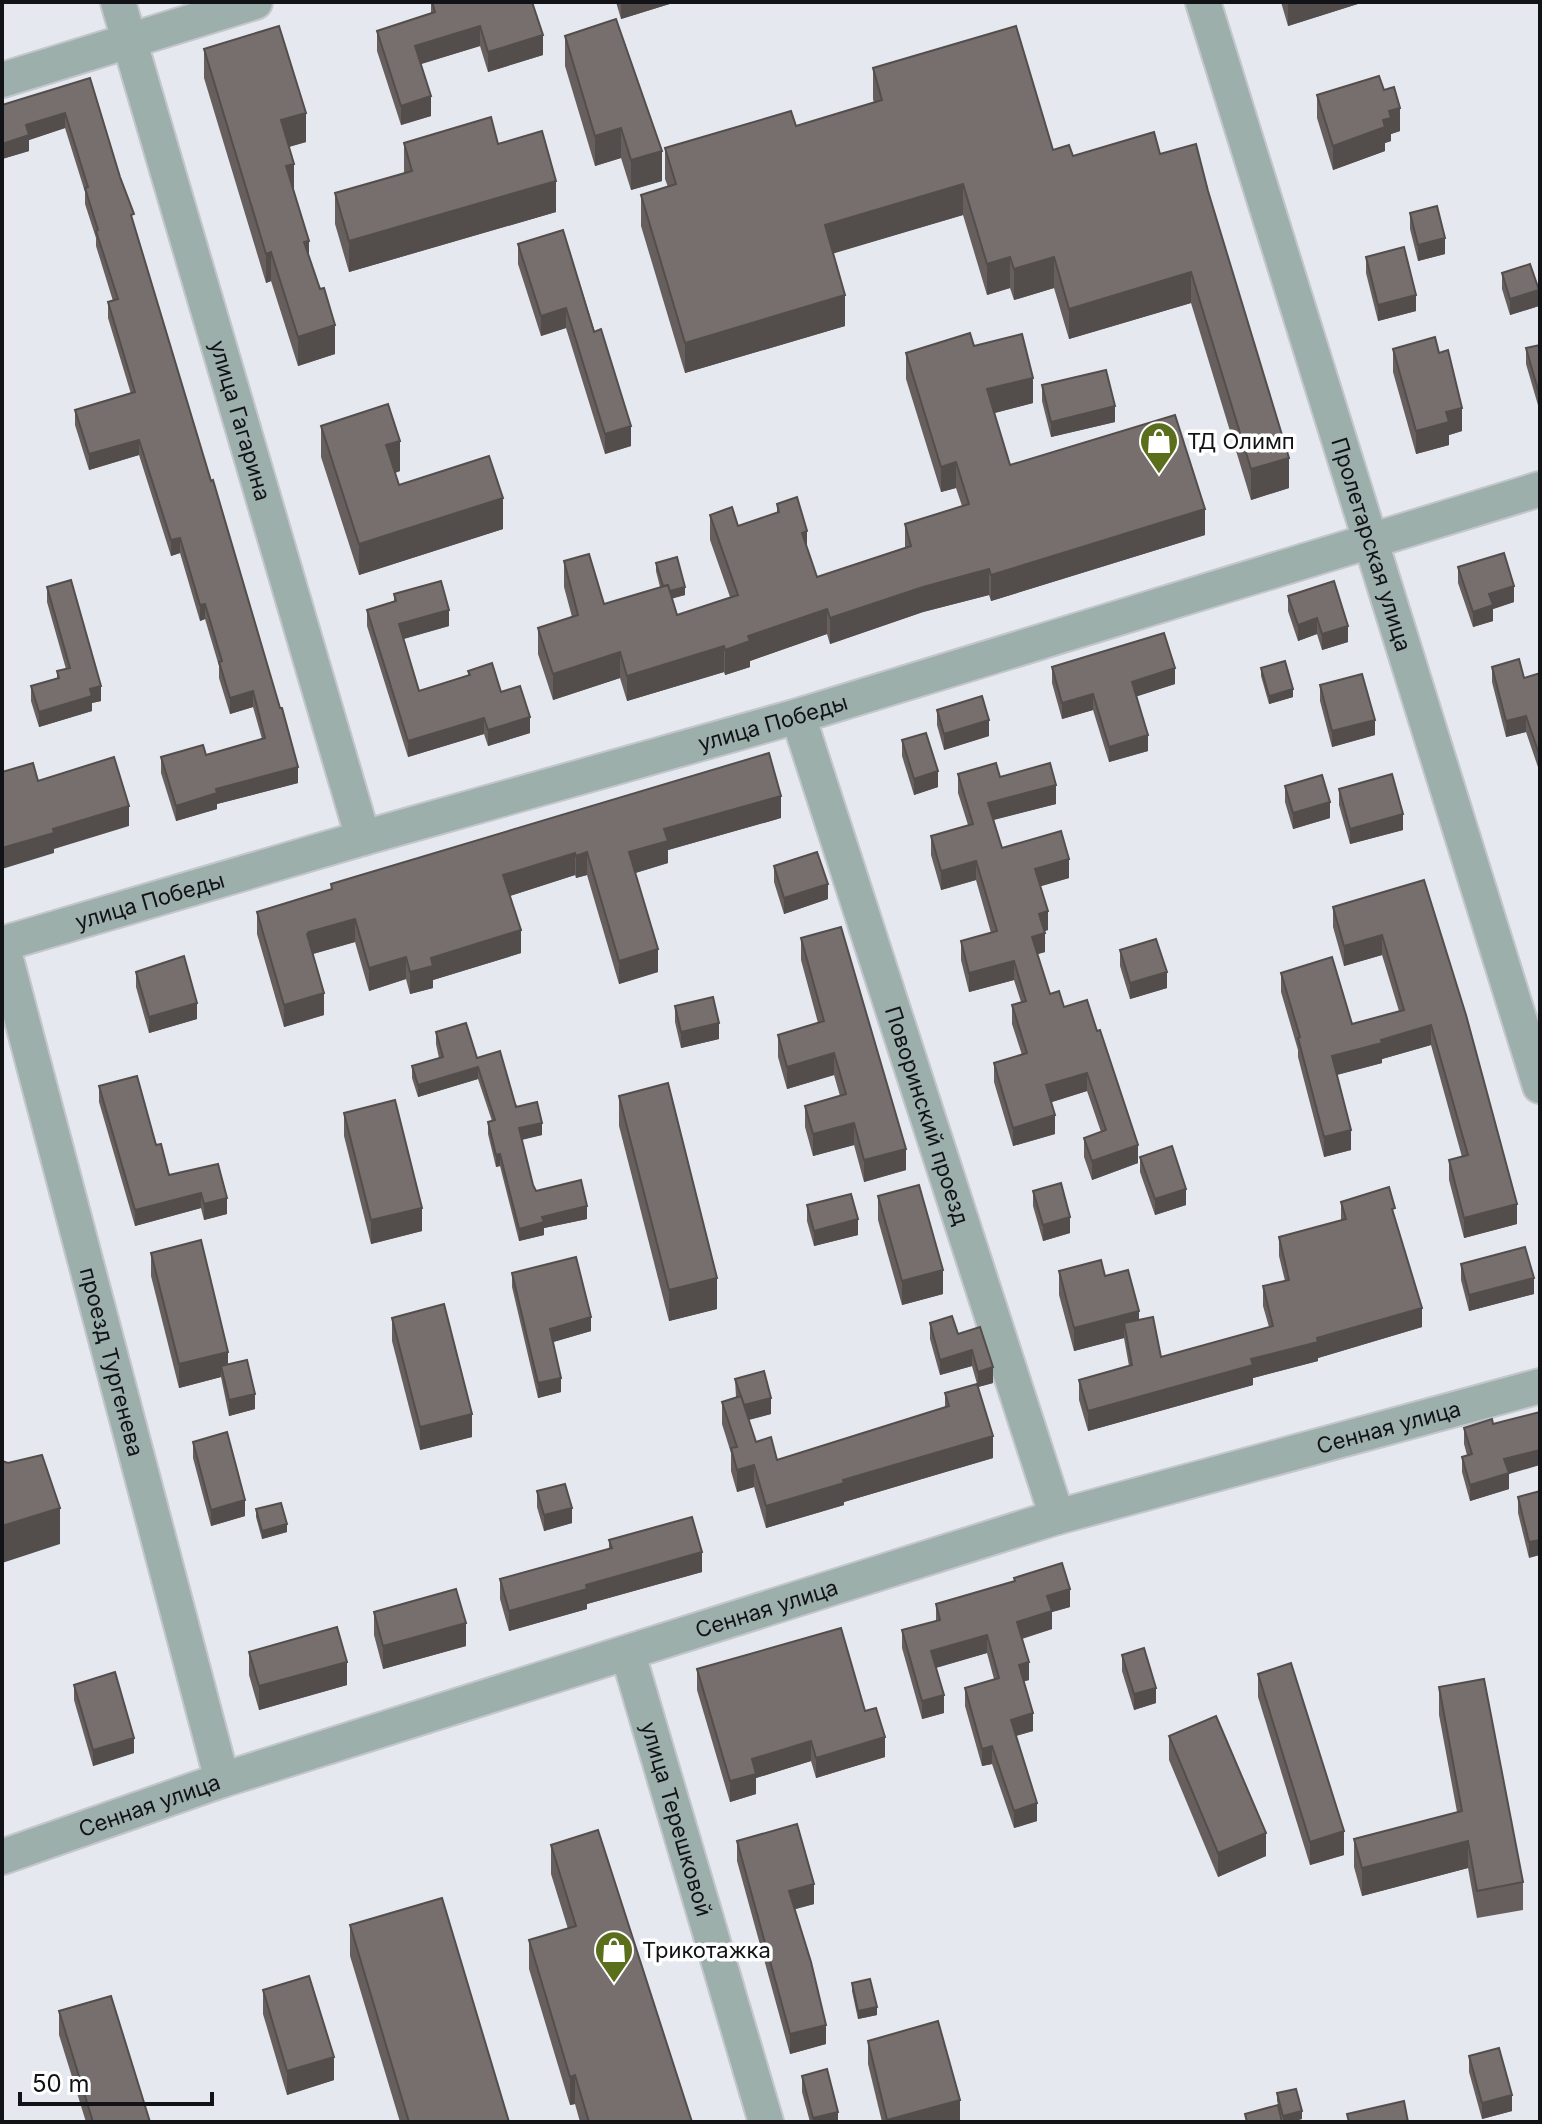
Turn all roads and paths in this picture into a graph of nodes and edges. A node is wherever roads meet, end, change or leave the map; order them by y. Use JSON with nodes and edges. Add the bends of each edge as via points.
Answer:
{"nodes":[{"id":1,"x":118,"y":2,"type":"edge"},
{"id":2,"x":255,"y":2,"type":"edge"},
{"id":3,"x":1203,"y":2,"type":"edge"},
{"id":4,"x":129,"y":40,"type":"junction"},
{"id":5,"x":2,"y":80,"type":"edge"},
{"id":6,"x":1540,"y":489,"type":"edge"},
{"id":7,"x":1372,"y":541,"type":"junction"},
{"id":8,"x":798,"y":716,"type":"junction"},
{"id":9,"x":363,"y":838,"type":"junction"},
{"id":10,"x":2,"y":944,"type":"edge"},
{"id":11,"x":1540,"y":1086,"type":"edge"},
{"id":12,"x":1540,"y":1386,"type":"edge"},
{"id":13,"x":1057,"y":1517,"type":"junction"},
{"id":14,"x":628,"y":1654,"type":"junction"},
{"id":15,"x":222,"y":1780,"type":"junction"},
{"id":16,"x":2,"y":1857,"type":"edge"},
{"id":17,"x":766,"y":2122,"type":"edge"}],
"edges":[{"from":1,"to":4,"type":"street","name":"улица Гагарина"},
{"from":2,"to":4,"type":"street"},
{"from":3,"to":7,"type":"street","name":"Пролетарская улица"},
{"from":4,"to":5,"type":"street"},
{"from":4,"to":9,"type":"street","name":"улица Гагарина"},
{"from":6,"to":7,"type":"street","name":"улица Победы"},
{"from":7,"to":8,"type":"street","name":"улица Победы"},
{"from":7,"to":11,"type":"street","name":"Пролетарская улица"},
{"from":8,"to":9,"type":"street","name":"улица Победы"},
{"from":8,"to":13,"type":"street","name":"Поворинский проезд"},
{"from":9,"to":10,"type":"street","name":"улица Победы"},
{"from":10,"to":15,"type":"street","name":"проезд Тургенева"},
{"from":12,"to":13,"type":"street","name":"Сенная улица"},
{"from":13,"to":14,"type":"street","name":"Сенная улица"},
{"from":14,"to":15,"type":"street","name":"Сенная улица"},
{"from":14,"to":17,"type":"street","name":"улица Терешковой"},
{"from":15,"to":16,"type":"street","name":"Сенная улица"}]}
